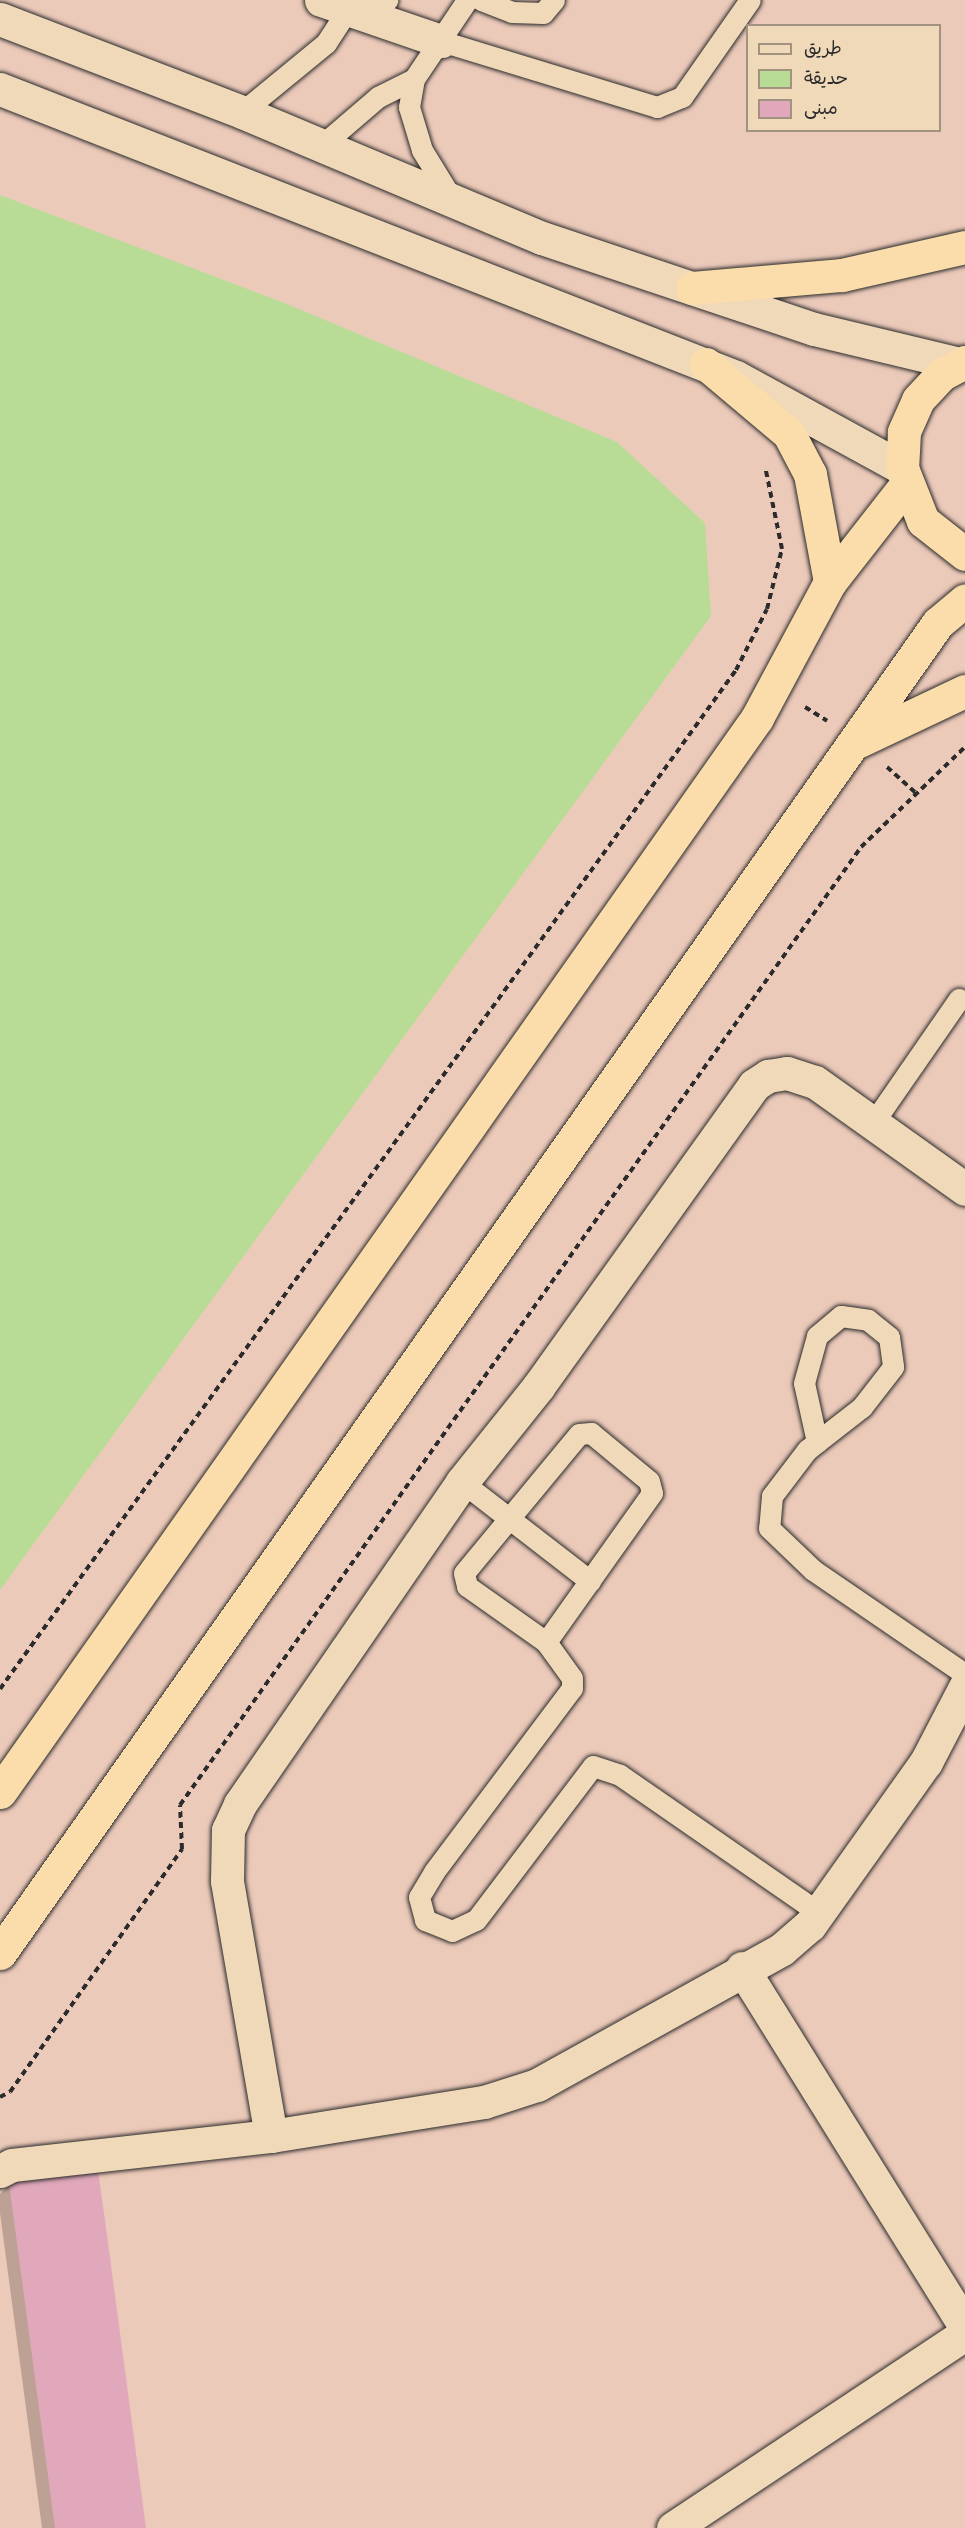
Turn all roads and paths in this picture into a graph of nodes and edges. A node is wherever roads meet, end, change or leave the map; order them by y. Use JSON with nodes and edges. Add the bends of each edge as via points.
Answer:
{"nodes":[{"id":1,"x":387,"y":0,"type":"edge"},
{"id":2,"x":467,"y":0,"type":"edge"},
{"id":3,"x":480,"y":0,"type":"edge"},
{"id":4,"x":554,"y":0,"type":"edge"},
{"id":5,"x":750,"y":0,"type":"edge"},
{"id":6,"x":333,"y":6,"type":"edge"},
{"id":7,"x":0,"y":19,"type":"edge"},
{"id":8,"x":441,"y":41,"type":"junction"},
{"id":9,"x":414,"y":79,"type":"junction"},
{"id":10,"x":0,"y":89,"type":"edge"},
{"id":11,"x":242,"y":112,"type":"junction"},
{"id":12,"x":321,"y":146,"type":"junction"},
{"id":13,"x":452,"y":199,"type":"junction"},
{"id":14,"x":965,"y":247,"type":"edge"},
{"id":15,"x":692,"y":288,"type":"junction"},
{"id":16,"x":963,"y":363,"type":"edge"},
{"id":17,"x":706,"y":364,"type":"junction"},
{"id":18,"x":777,"y":425,"type":"junction"},
{"id":19,"x":903,"y":477,"type":"junction"},
{"id":20,"x":965,"y":554,"type":"edge"},
{"id":21,"x":830,"y":582,"type":"junction"},
{"id":22,"x":965,"y":600,"type":"edge"},
{"id":23,"x":965,"y":691,"type":"edge"},
{"id":24,"x":859,"y":741,"type":"junction"},
{"id":25,"x":965,"y":747,"type":"edge"},
{"id":26,"x":959,"y":999,"type":"dead end"},
{"id":27,"x":873,"y":1124,"type":"junction"},
{"id":28,"x":965,"y":1189,"type":"edge"},
{"id":29,"x":817,"y":1442,"type":"junction"},
{"id":30,"x":462,"y":1482,"type":"junction"},
{"id":31,"x":512,"y":1518,"type":"junction"},
{"id":32,"x":590,"y":1581,"type":"junction"},
{"id":33,"x":546,"y":1642,"type":"junction"},
{"id":34,"x":965,"y":1674,"type":"edge"},
{"id":35,"x":965,"y":1687,"type":"edge"},
{"id":36,"x":0,"y":1689,"type":"edge"},
{"id":37,"x":0,"y":1792,"type":"edge"},
{"id":38,"x":819,"y":1913,"type":"junction"},
{"id":39,"x":0,"y":1953,"type":"edge"},
{"id":40,"x":742,"y":1968,"type":"junction"},
{"id":41,"x":0,"y":2097,"type":"edge"},
{"id":42,"x":271,"y":2136,"type":"junction"},
{"id":43,"x":0,"y":2171,"type":"edge"},
{"id":44,"x":965,"y":2326,"type":"edge"},
{"id":45,"x":965,"y":2334,"type":"edge"},
{"id":46,"x":673,"y":2528,"type":"edge"}],
"edges":[{"from":1,"to":6,"type":"lane"},
{"from":2,"to":8,"type":"lane"},
{"from":3,"to":4,"type":"lane","via":[[512,12],[543,13]]},
{"from":5,"to":8,"type":"lane","via":[[681,97],[657,107]]},
{"from":6,"to":8,"type":"street","via":[[408,25]]},
{"from":6,"to":11,"type":"lane","via":[[326,43]]},
{"from":7,"to":11,"type":"street"},
{"from":8,"to":9,"type":"lane"},
{"from":9,"to":12,"type":"lane","via":[[378,97]]},
{"from":9,"to":13,"type":"lane","via":[[409,107],[414,130]]},
{"from":10,"to":17,"type":"street"},
{"from":11,"to":12,"type":"street"},
{"from":12,"to":13,"type":"street"},
{"from":13,"to":15,"type":"street","via":[[542,238]]},
{"from":14,"to":15,"type":"highway","via":[[842,275]]},
{"from":15,"to":16,"type":"street","via":[[814,329]]},
{"from":16,"to":19,"type":"highway","via":[[918,400],[904,432]]},
{"from":17,"to":18,"type":"highway"},
{"from":17,"to":19,"type":"street","via":[[787,401]]},
{"from":18,"to":21,"type":"highway","via":[[789,434],[810,474]]},
{"from":18,"to":36,"type":"path","via":[[765,477],[782,549],[767,609],[736,670]]},
{"from":19,"to":20,"type":"highway","via":[[923,521]]},
{"from":19,"to":21,"type":"highway"},
{"from":21,"to":37,"type":"highway","via":[[757,718]]},
{"from":22,"to":24,"type":"highway","via":[[938,623]]},
{"from":23,"to":24,"type":"highway"},
{"from":24,"to":39,"type":"highway"},
{"from":25,"to":41,"type":"path","via":[[861,847],[180,1805],[182,1849],[10,2092]]},
{"from":26,"to":27,"type":"lane"},
{"from":27,"to":28,"type":"street"},
{"from":27,"to":30,"type":"street","via":[[814,1082],[787,1073],[754,1085],[538,1387]]},
{"from":29,"to":29,"type":"lane","via":[[862,1407],[893,1367],[889,1337],[868,1320],[841,1316],[814,1343],[804,1383]]},
{"from":29,"to":34,"type":"lane","via":[[772,1496],[769,1528],[813,1570]]},
{"from":30,"to":31,"type":"lane"},
{"from":30,"to":42,"type":"street","via":[[240,1804],[228,1830],[227,1881]]},
{"from":31,"to":32,"type":"lane"},
{"from":31,"to":32,"type":"lane","via":[[579,1434],[591,1433],[649,1481],[652,1493]]},
{"from":31,"to":33,"type":"lane","via":[[464,1573],[467,1586]]},
{"from":32,"to":33,"type":"lane"},
{"from":33,"to":38,"type":"lane","via":[[572,1678],[572,1688],[434,1872],[419,1897],[424,1920],[452,1931],[476,1920],[593,1766],[620,1774]]},
{"from":35,"to":38,"type":"street","via":[[926,1762]]},
{"from":38,"to":40,"type":"street","via":[[782,1949]]},
{"from":40,"to":42,"type":"street","via":[[537,2085],[484,2102]]},
{"from":40,"to":44,"type":"street"},
{"from":42,"to":43,"type":"street","via":[[12,2164]]},
{"from":45,"to":46,"type":"street"}]}
